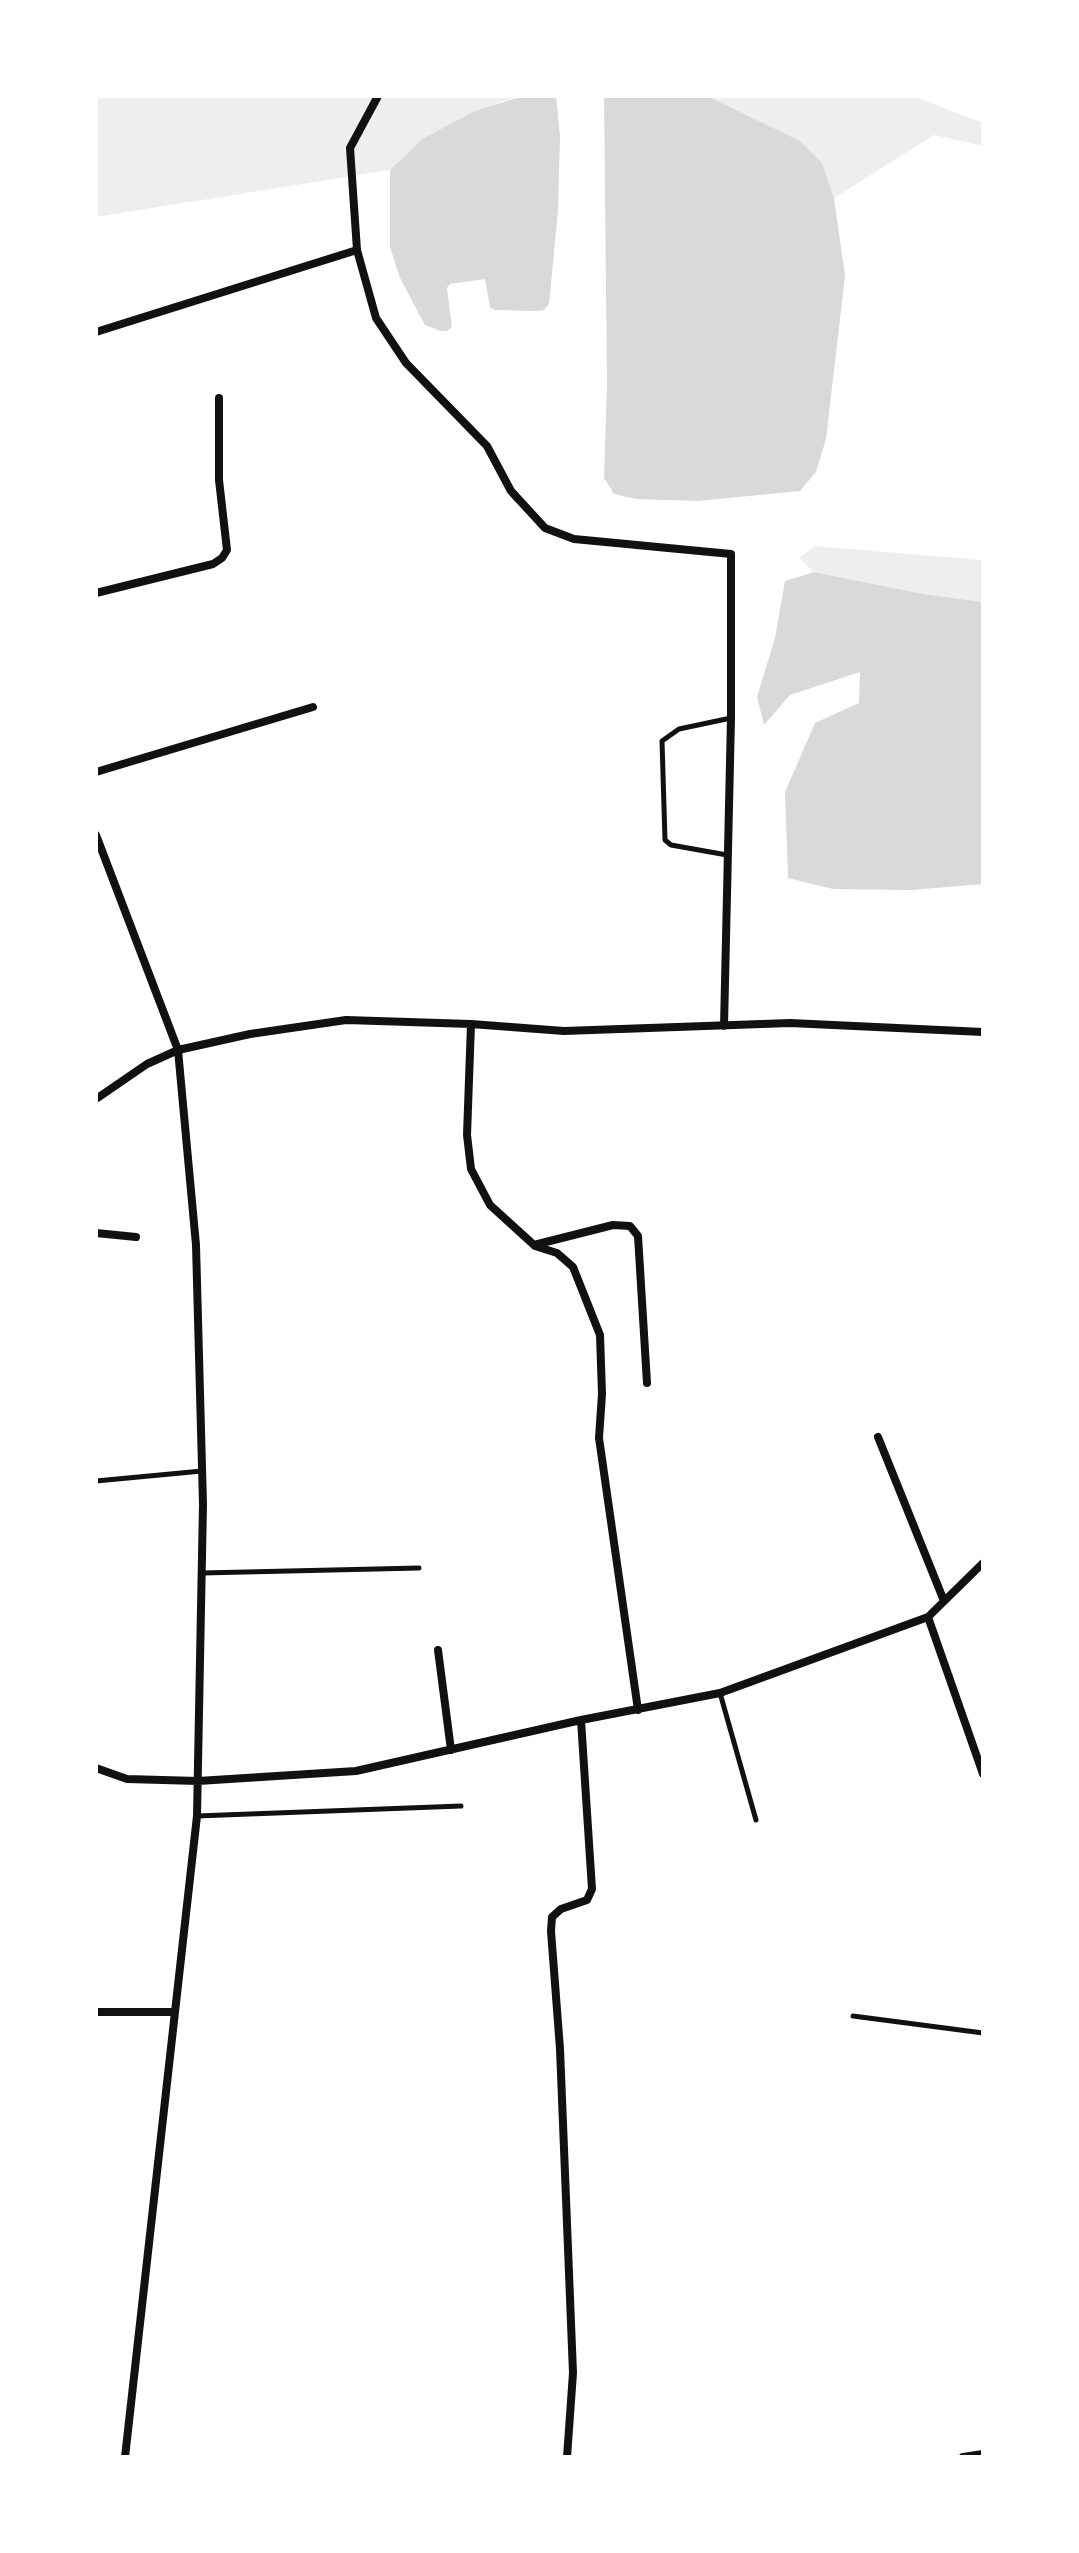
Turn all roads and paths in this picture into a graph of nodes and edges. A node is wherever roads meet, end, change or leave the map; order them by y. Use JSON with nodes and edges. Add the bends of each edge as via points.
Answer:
{"nodes":[{"id":1,"x":378,"y":96,"type":"edge"},
{"id":2,"x":357,"y":250,"type":"junction"},
{"id":3,"x":96,"y":332,"type":"edge"},
{"id":4,"x":219,"y":398,"type":"dead end"},
{"id":5,"x":96,"y":593,"type":"edge"},
{"id":6,"x":313,"y":707,"type":"dead end"},
{"id":7,"x":731,"y":718,"type":"junction"},
{"id":8,"x":96,"y":772,"type":"edge"},
{"id":9,"x":96,"y":835,"type":"edge"},
{"id":10,"x":728,"y":855,"type":"junction"},
{"id":11,"x":471,"y":1024,"type":"junction"},
{"id":12,"x":724,"y":1026,"type":"junction"},
{"id":13,"x":983,"y":1032,"type":"edge"},
{"id":14,"x":178,"y":1050,"type":"junction"},
{"id":15,"x":96,"y":1099,"type":"edge"},
{"id":16,"x":96,"y":1233,"type":"edge"},
{"id":17,"x":136,"y":1237,"type":"dead end"},
{"id":18,"x":534,"y":1245,"type":"junction"},
{"id":19,"x":647,"y":1383,"type":"dead end"},
{"id":20,"x":878,"y":1437,"type":"dead end"},
{"id":21,"x":202,"y":1471,"type":"junction"},
{"id":22,"x":96,"y":1481,"type":"edge"},
{"id":23,"x":983,"y":1563,"type":"edge"},
{"id":24,"x":419,"y":1568,"type":"dead end"},
{"id":25,"x":202,"y":1573,"type":"junction"},
{"id":26,"x":944,"y":1601,"type":"junction"},
{"id":27,"x":928,"y":1617,"type":"junction"},
{"id":28,"x":438,"y":1650,"type":"dead end"},
{"id":29,"x":720,"y":1693,"type":"junction"},
{"id":30,"x":638,"y":1710,"type":"junction"},
{"id":31,"x":581,"y":1720,"type":"junction"},
{"id":32,"x":451,"y":1750,"type":"junction"},
{"id":33,"x":96,"y":1768,"type":"edge"},
{"id":34,"x":983,"y":1774,"type":"edge"},
{"id":35,"x":198,"y":1781,"type":"junction"},
{"id":36,"x":461,"y":1806,"type":"dead end"},
{"id":37,"x":197,"y":1816,"type":"junction"},
{"id":38,"x":756,"y":1820,"type":"dead end"},
{"id":39,"x":96,"y":2012,"type":"edge"},
{"id":40,"x":174,"y":2012,"type":"junction"},
{"id":41,"x":853,"y":2016,"type":"dead end"},
{"id":42,"x":983,"y":2033,"type":"edge"},
{"id":43,"x":983,"y":2454,"type":"edge"},
{"id":44,"x":125,"y":2457,"type":"edge"},
{"id":45,"x":567,"y":2457,"type":"edge"},
{"id":46,"x":963,"y":2457,"type":"edge"}],
"edges":[{"from":1,"to":2,"type":"street","via":[[350,148]]},
{"from":2,"to":3,"type":"street"},
{"from":2,"to":7,"type":"street","via":[[376,318],[406,363],[487,446],[511,491],[545,528],[574,539],[731,554]]},
{"from":4,"to":5,"type":"street","via":[[219,480],[227,550],[222,558]]},
{"from":6,"to":8,"type":"street"},
{"from":7,"to":10,"type":"street"},
{"from":7,"to":10,"type":"lane","via":[[679,729],[662,741],[665,840]]},
{"from":9,"to":14,"type":"street"},
{"from":10,"to":12,"type":"street"},
{"from":11,"to":12,"type":"street","via":[[564,1031]]},
{"from":11,"to":14,"type":"street","via":[[346,1020]]},
{"from":11,"to":18,"type":"street","via":[[471,1169],[490,1205]]},
{"from":12,"to":13,"type":"street","via":[[790,1023]]},
{"from":14,"to":15,"type":"street"},
{"from":14,"to":21,"type":"street","via":[[196,1245]]},
{"from":16,"to":17,"type":"street"},
{"from":18,"to":19,"type":"street","via":[[613,1225],[630,1226],[638,1236]]},
{"from":18,"to":30,"type":"street","via":[[557,1253],[573,1267],[600,1335],[599,1438]]},
{"from":20,"to":26,"type":"street"},
{"from":21,"to":22,"type":"lane"},
{"from":21,"to":25,"type":"street"},
{"from":23,"to":26,"type":"street"},
{"from":24,"to":25,"type":"lane"},
{"from":25,"to":35,"type":"street"},
{"from":26,"to":27,"type":"street"},
{"from":27,"to":29,"type":"street"},
{"from":27,"to":34,"type":"street"},
{"from":28,"to":32,"type":"street"},
{"from":29,"to":30,"type":"street"},
{"from":29,"to":38,"type":"lane"},
{"from":30,"to":31,"type":"street"},
{"from":31,"to":32,"type":"street"},
{"from":31,"to":45,"type":"street","via":[[592,1889],[587,1900],[552,1917],[551,1931],[573,2358]]},
{"from":32,"to":35,"type":"street","via":[[356,1771]]},
{"from":33,"to":35,"type":"street","via":[[127,1779]]},
{"from":35,"to":37,"type":"street"},
{"from":36,"to":37,"type":"lane"},
{"from":37,"to":40,"type":"street"},
{"from":39,"to":40,"type":"street"},
{"from":40,"to":44,"type":"street"},
{"from":41,"to":42,"type":"lane"},
{"from":43,"to":46,"type":"street"}]}
